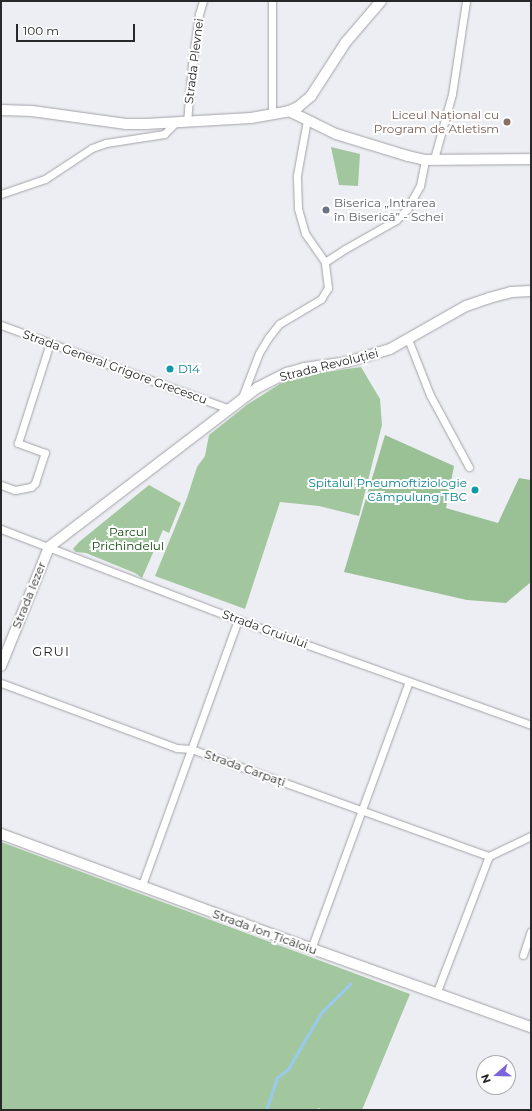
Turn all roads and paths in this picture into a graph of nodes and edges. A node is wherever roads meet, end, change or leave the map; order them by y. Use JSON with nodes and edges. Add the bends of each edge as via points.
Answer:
{"nodes":[{"id":1,"x":203,"y":1,"type":"edge"},
{"id":2,"x":272,"y":1,"type":"edge"},
{"id":3,"x":381,"y":1,"type":"edge"},
{"id":4,"x":466,"y":1,"type":"edge"},
{"id":5,"x":1,"y":110,"type":"edge"},
{"id":6,"x":289,"y":112,"type":"junction"},
{"id":7,"x":272,"y":115,"type":"junction"},
{"id":8,"x":308,"y":120,"type":"junction"},
{"id":9,"x":187,"y":122,"type":"junction"},
{"id":10,"x":175,"y":123,"type":"junction"},
{"id":11,"x":429,"y":159,"type":"junction"},
{"id":12,"x":531,"y":159,"type":"edge"},
{"id":13,"x":1,"y":194,"type":"edge"},
{"id":14,"x":325,"y":262,"type":"junction"},
{"id":15,"x":531,"y":291,"type":"edge"},
{"id":16,"x":1,"y":325,"type":"edge"},
{"id":17,"x":408,"y":339,"type":"junction"},
{"id":18,"x":50,"y":344,"type":"junction"},
{"id":19,"x":241,"y":400,"type":"junction"},
{"id":20,"x":229,"y":409,"type":"junction"},
{"id":21,"x":469,"y":467,"type":"dead end"},
{"id":22,"x":1,"y":485,"type":"edge"},
{"id":23,"x":1,"y":529,"type":"edge"},
{"id":24,"x":49,"y":547,"type":"junction"},
{"id":25,"x":238,"y":620,"type":"junction"},
{"id":26,"x":1,"y":666,"type":"edge"},
{"id":27,"x":409,"y":681,"type":"junction"},
{"id":28,"x":1,"y":683,"type":"edge"},
{"id":29,"x":531,"y":725,"type":"edge"},
{"id":30,"x":191,"y":749,"type":"junction"},
{"id":31,"x":362,"y":810,"type":"junction"},
{"id":32,"x":1,"y":834,"type":"edge"},
{"id":33,"x":531,"y":836,"type":"edge"},
{"id":34,"x":489,"y":856,"type":"junction"},
{"id":35,"x":142,"y":885,"type":"junction"},
{"id":36,"x":531,"y":931,"type":"edge"},
{"id":37,"x":311,"y":949,"type":"junction"},
{"id":38,"x":523,"y":955,"type":"dead end"},
{"id":39,"x":436,"y":994,"type":"junction"},
{"id":40,"x":531,"y":1027,"type":"edge"}],
"edges":[{"from":1,"to":9,"type":"street","name":"Strada Plevnei","via":[[193,57]]},
{"from":2,"to":7,"type":"street"},
{"from":3,"to":6,"type":"street","via":[[346,42],[311,96]]},
{"from":4,"to":11,"type":"street","via":[[452,94]]},
{"from":5,"to":10,"type":"street","via":[[52,113],[126,124]]},
{"from":6,"to":7,"type":"street"},
{"from":6,"to":8,"type":"street"},
{"from":7,"to":9,"type":"street"},
{"from":8,"to":11,"type":"street","via":[[336,134],[408,156]]},
{"from":8,"to":14,"type":"street","via":[[297,175],[298,208],[305,233]]},
{"from":9,"to":10,"type":"street"},
{"from":10,"to":13,"type":"street","via":[[164,134],[106,142],[92,148],[45,179]]},
{"from":11,"to":12,"type":"street"},
{"from":11,"to":14,"type":"street","via":[[420,186],[407,209],[396,220]]},
{"from":14,"to":19,"type":"street","via":[[328,288],[321,299],[279,324],[259,353]]},
{"from":15,"to":17,"type":"street","name":"Strada Revoluției","via":[[511,292],[466,306]]},
{"from":16,"to":18,"type":"street","name":"Strada General Grigore Grecescu"},
{"from":17,"to":19,"type":"street","name":"Strada Revoluției","via":[[365,358],[287,373],[257,388]]},
{"from":17,"to":21,"type":"street","via":[[430,395]]},
{"from":18,"to":20,"type":"street","name":"Strada General Grigore Grecescu"},
{"from":18,"to":22,"type":"street","via":[[18,443],[45,453],[31,486],[15,490]]},
{"from":19,"to":20,"type":"street","name":"Strada Revoluției"},
{"from":20,"to":24,"type":"street","name":"Strada Revoluției"},
{"from":23,"to":24,"type":"street","name":"Strada Gruiului"},
{"from":24,"to":25,"type":"street","name":"Strada Gruiului"},
{"from":24,"to":26,"type":"street","name":"Strada Iezer"},
{"from":25,"to":27,"type":"street","name":"Strada Gruiului"},
{"from":25,"to":30,"type":"street"},
{"from":27,"to":29,"type":"street","name":"Strada Gruiului"},
{"from":27,"to":31,"type":"street"},
{"from":28,"to":30,"type":"street","name":"Strada Carpați","via":[[177,748]]},
{"from":30,"to":31,"type":"street","name":"Strada Carpați"},
{"from":30,"to":35,"type":"street"},
{"from":31,"to":34,"type":"street","name":"Strada Carpați"},
{"from":31,"to":37,"type":"street"},
{"from":32,"to":35,"type":"street","name":"Strada Ion Țicăloiu"},
{"from":33,"to":34,"type":"street"},
{"from":34,"to":39,"type":"street"},
{"from":35,"to":37,"type":"street","name":"Strada Ion Țicăloiu"},
{"from":36,"to":38,"type":"street"},
{"from":37,"to":39,"type":"street","name":"Strada Ion Țicăloiu"},
{"from":39,"to":40,"type":"street","name":"Strada Ion Țicăloiu"}]}
